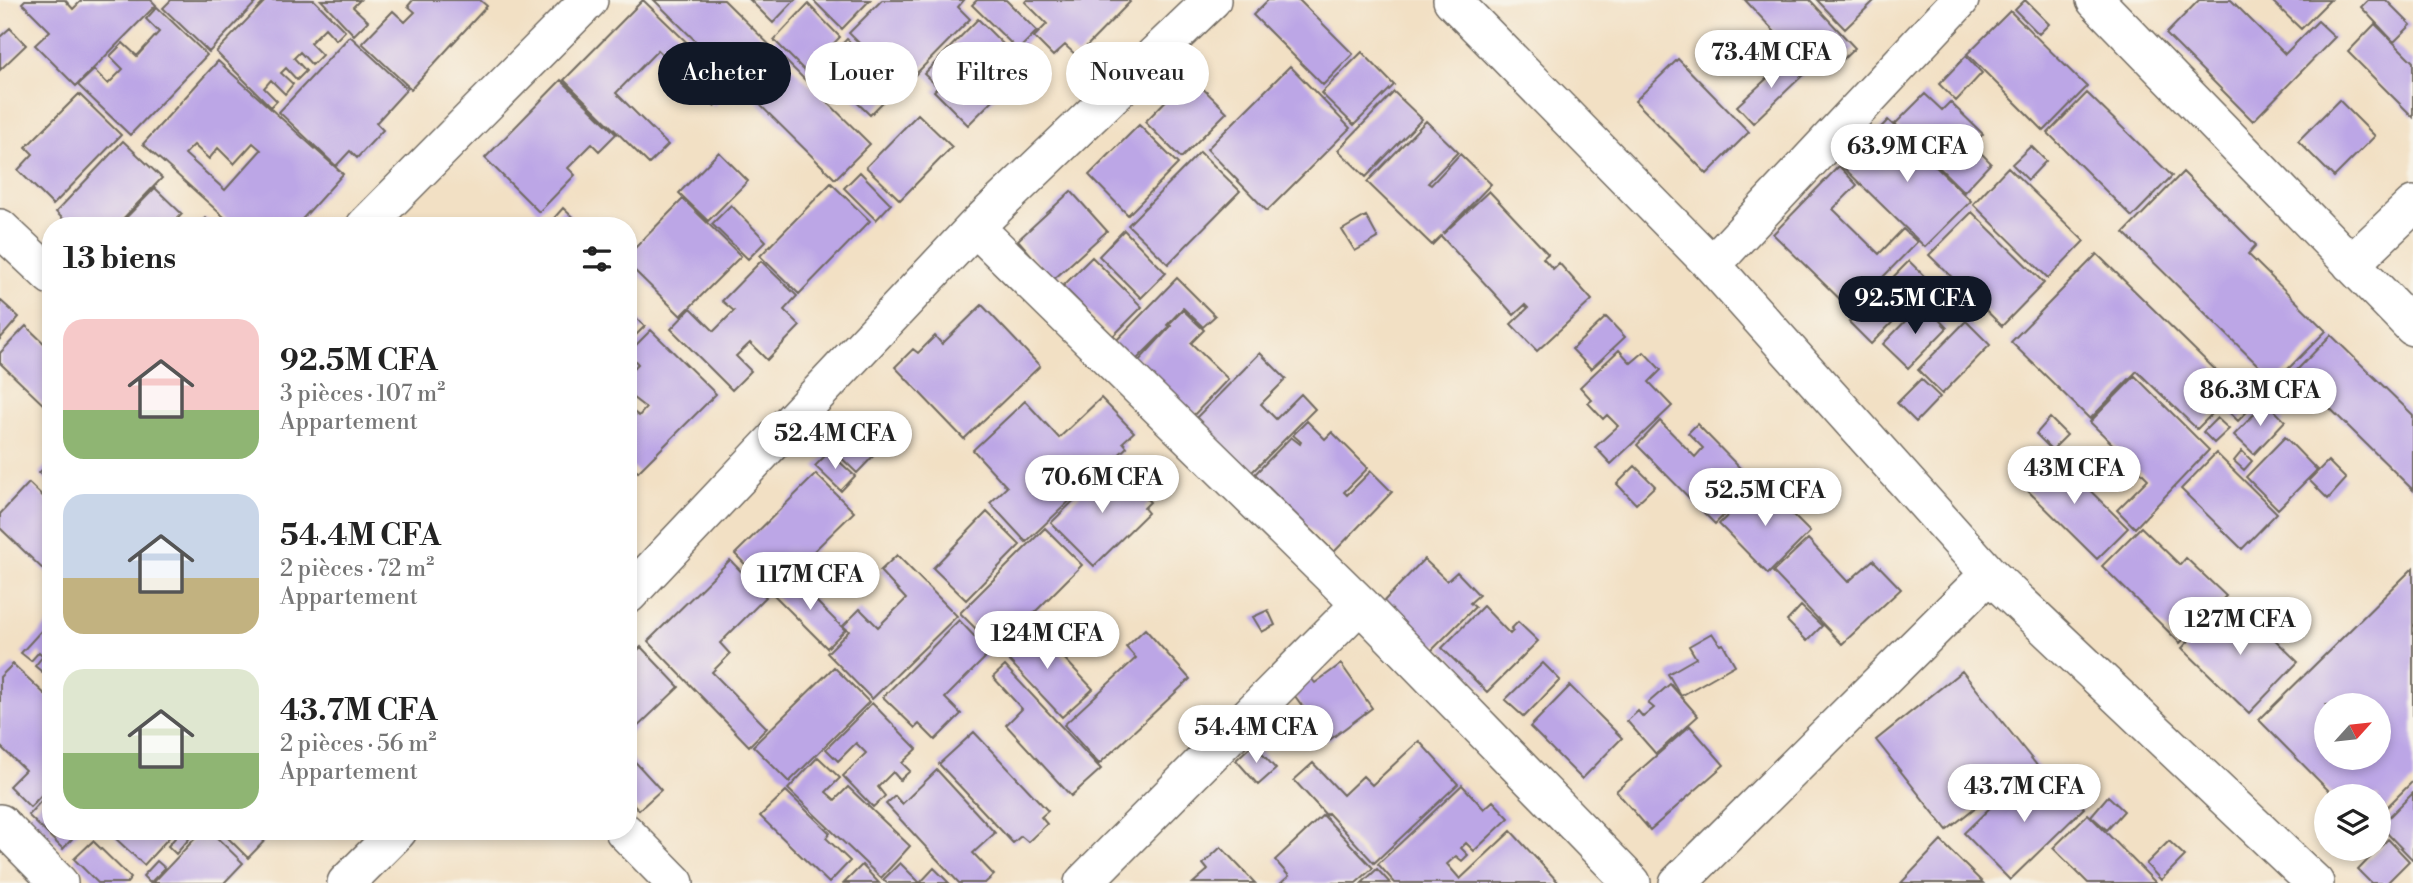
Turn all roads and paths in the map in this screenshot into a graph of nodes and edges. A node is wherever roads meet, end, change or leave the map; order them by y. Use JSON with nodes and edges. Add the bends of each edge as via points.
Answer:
{"nodes":[{"id":1,"x":589,"y":0,"type":"edge"},
{"id":2,"x":1212,"y":0,"type":"edge"},
{"id":3,"x":1452,"y":0,"type":"edge"},
{"id":4,"x":1960,"y":0,"type":"edge"},
{"id":5,"x":2095,"y":0,"type":"edge"},
{"id":6,"x":2413,"y":205,"type":"edge"},
{"id":7,"x":374,"y":217,"type":"edge"},
{"id":8,"x":975,"y":227,"type":"junction"},
{"id":9,"x":0,"y":228,"type":"edge"},
{"id":10,"x":2351,"y":264,"type":"junction"},
{"id":11,"x":1713,"y":265,"type":"junction"},
{"id":12,"x":42,"y":268,"type":"edge"},
{"id":13,"x":2413,"y":327,"type":"edge"},
{"id":14,"x":1989,"y":574,"type":"junction"},
{"id":15,"x":637,"y":586,"type":"edge"},
{"id":16,"x":1360,"y":604,"type":"junction"},
{"id":17,"x":0,"y":823,"type":"edge"},
{"id":18,"x":389,"y":840,"type":"edge"},
{"id":19,"x":633,"y":840,"type":"edge"},
{"id":20,"x":60,"y":883,"type":"edge"},
{"id":21,"x":346,"y":883,"type":"edge"},
{"id":22,"x":675,"y":883,"type":"edge"},
{"id":23,"x":1083,"y":883,"type":"edge"},
{"id":24,"x":1632,"y":883,"type":"edge"},
{"id":25,"x":1678,"y":883,"type":"edge"},
{"id":26,"x":2315,"y":883,"type":"edge"}],
"edges":[{"from":1,"to":7,"type":"street"},
{"from":2,"to":8,"type":"street"},
{"from":3,"to":11,"type":"street"},
{"from":4,"to":11,"type":"street"},
{"from":5,"to":10,"type":"street"},
{"from":6,"to":10,"type":"street"},
{"from":8,"to":15,"type":"street"},
{"from":8,"to":16,"type":"street"},
{"from":9,"to":12,"type":"street"},
{"from":10,"to":13,"type":"street"},
{"from":11,"to":14,"type":"street"},
{"from":14,"to":25,"type":"street"},
{"from":14,"to":26,"type":"street"},
{"from":16,"to":23,"type":"street"},
{"from":16,"to":24,"type":"street"},
{"from":17,"to":20,"type":"street"},
{"from":18,"to":21,"type":"street"},
{"from":19,"to":22,"type":"street"}]}
